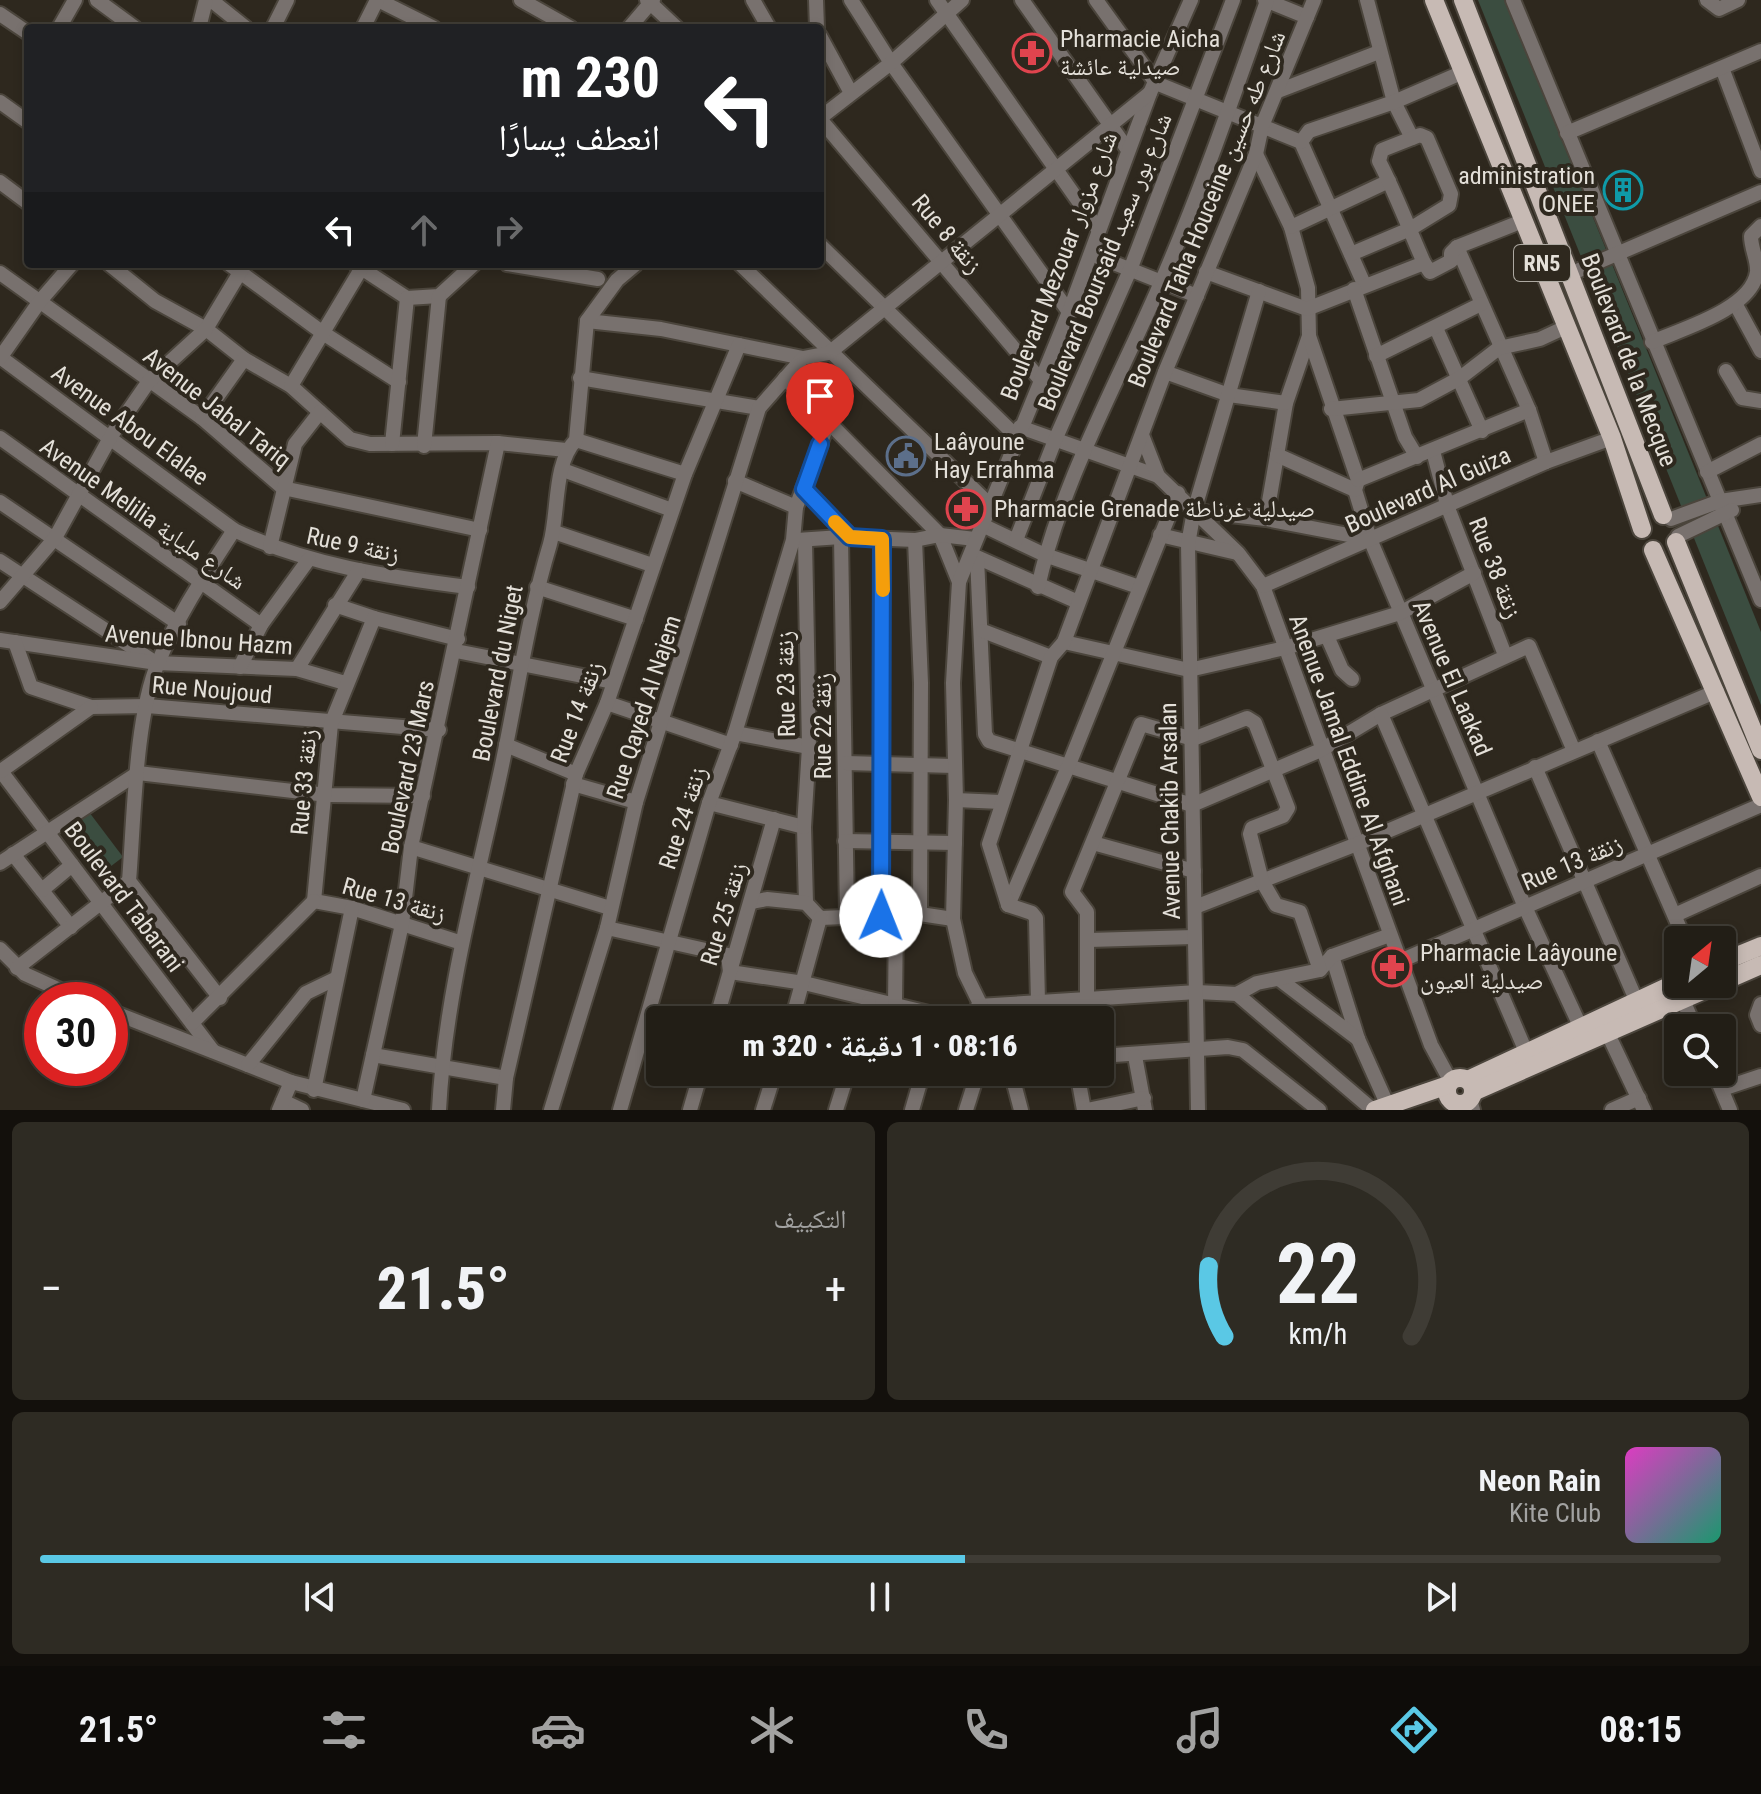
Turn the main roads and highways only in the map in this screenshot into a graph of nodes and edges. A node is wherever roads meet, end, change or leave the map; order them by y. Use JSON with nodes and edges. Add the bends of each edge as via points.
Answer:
{"nodes":[{"id":1,"x":1434,"y":0,"type":"edge"},
{"id":2,"x":1463,"y":0,"type":"edge"},
{"id":3,"x":1672,"y":528,"type":"junction"},
{"id":4,"x":1642,"y":529,"type":"junction"},
{"id":5,"x":1653,"y":550,"type":"junction"},
{"id":6,"x":1761,"y":750,"type":"edge"},
{"id":7,"x":1761,"y":797,"type":"edge"},
{"id":8,"x":1761,"y":946,"type":"edge"},
{"id":9,"x":1736,"y":956,"type":"edge"},
{"id":10,"x":1761,"y":965,"type":"edge"},
{"id":11,"x":1736,"y":976,"type":"edge"},
{"id":12,"x":1664,"y":995,"type":"edge"},
{"id":13,"x":1668,"y":998,"type":"edge"},
{"id":14,"x":1463,"y":1093,"type":"edge"},
{"id":15,"x":1379,"y":1109,"type":"edge"},
{"id":16,"x":1435,"y":1110,"type":"edge"}],
"edges":[{"from":1,"to":4,"type":"main road","name":"Boulevard de la Mecque","number":"RN5","via":[[1568,326]]},
{"from":2,"to":3,"type":"main road","name":"Boulevard de la Mecque","number":"RN5"},
{"from":3,"to":4,"type":"main road","via":[[1647,519]]},
{"from":3,"to":5,"type":"main road","via":[[1664,551]]},
{"from":3,"to":6,"type":"main road","name":"Boulevard de la Mecque","number":"RN5"},
{"from":4,"to":5,"type":"main road","number":"RN5","via":[[1645,544]]},
{"from":5,"to":7,"type":"main road","number":"RN5"},
{"from":8,"to":9,"type":"main road"},
{"from":10,"to":11,"type":"main road"},
{"from":12,"to":14,"type":"main road","via":[[1637,1002],[1527,1054]]},
{"from":13,"to":14,"type":"main road","via":[[1608,1034]]},
{"from":14,"to":15,"type":"main road"},
{"from":14,"to":16,"type":"main road"}]}
